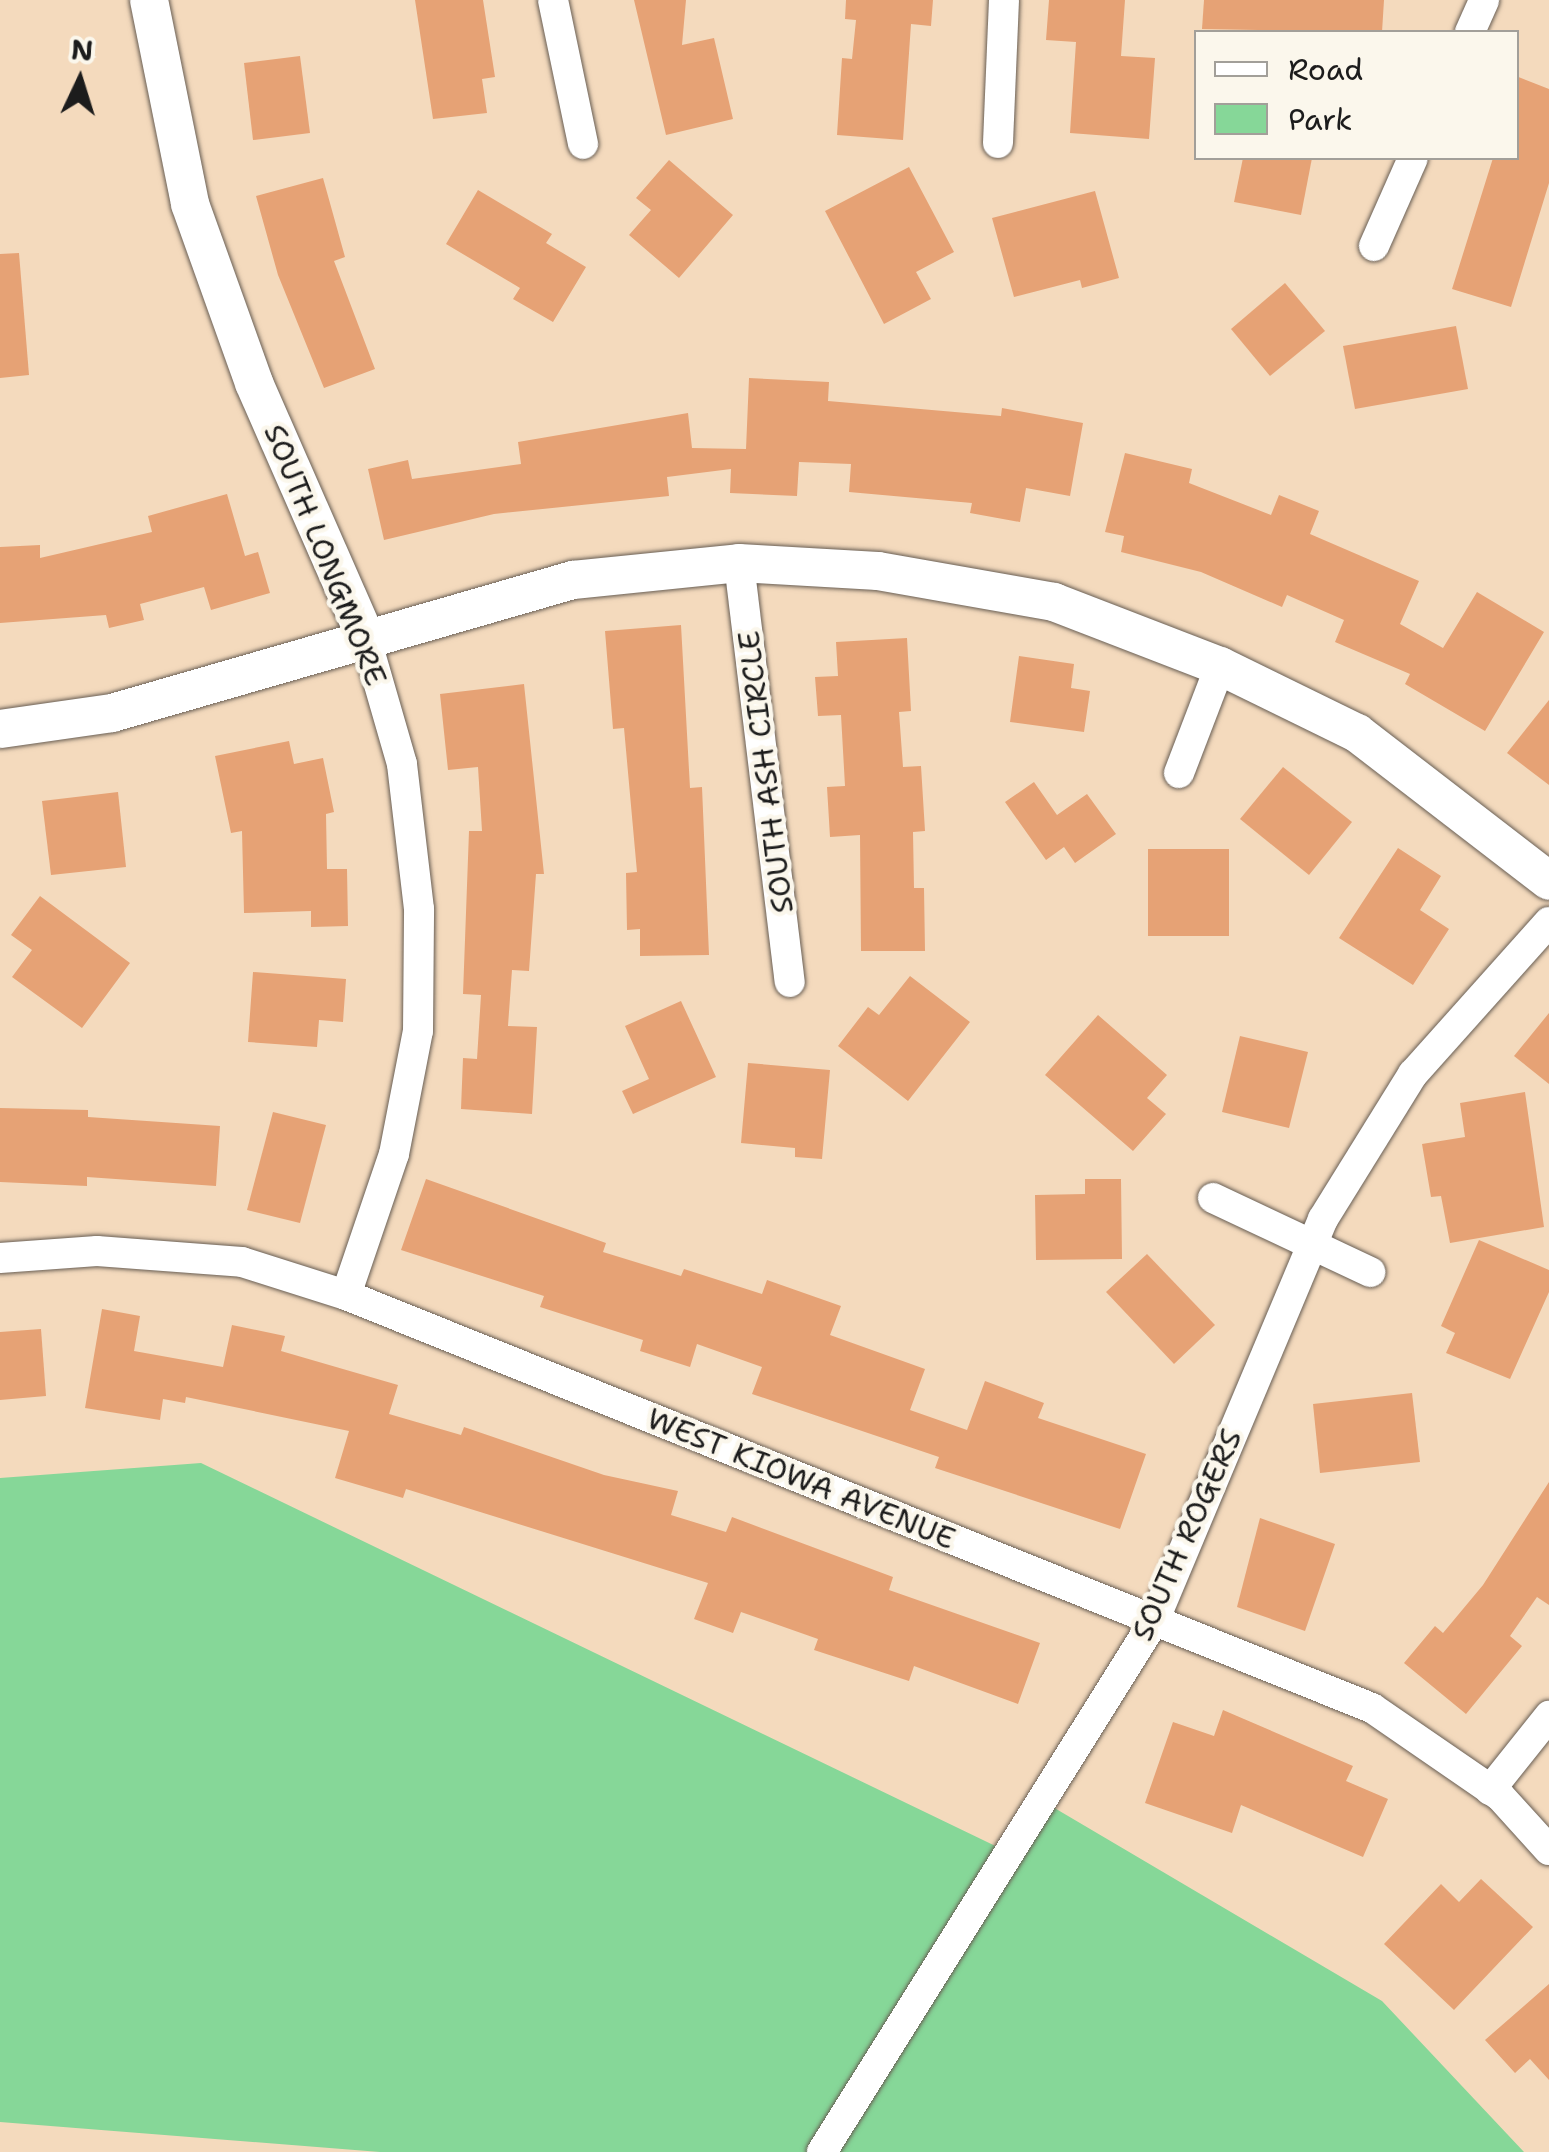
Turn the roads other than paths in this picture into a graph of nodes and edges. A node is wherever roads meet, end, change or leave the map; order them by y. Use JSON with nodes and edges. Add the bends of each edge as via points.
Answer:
{"nodes":[{"id":1,"x":149,"y":0,"type":"edge"},
{"id":2,"x":553,"y":0,"type":"edge"},
{"id":3,"x":1004,"y":0,"type":"edge"},
{"id":4,"x":1484,"y":0,"type":"edge"},
{"id":5,"x":1471,"y":30,"type":"edge"},
{"id":6,"x":998,"y":143,"type":"dead end"},
{"id":7,"x":583,"y":144,"type":"dead end"},
{"id":8,"x":1413,"y":160,"type":"edge"},
{"id":9,"x":1374,"y":246,"type":"dead end"},
{"id":10,"x":739,"y":563,"type":"junction"},
{"id":11,"x":365,"y":636,"type":"junction"},
{"id":12,"x":1220,"y":666,"type":"junction"},
{"id":13,"x":0,"y":729,"type":"edge"},
{"id":14,"x":1179,"y":773,"type":"dead end"},
{"id":15,"x":1549,"y":881,"type":"edge"},
{"id":16,"x":1549,"y":922,"type":"edge"},
{"id":17,"x":790,"y":982,"type":"dead end"},
{"id":18,"x":1214,"y":1198,"type":"dead end"},
{"id":19,"x":1313,"y":1242,"type":"junction"},
{"id":20,"x":0,"y":1258,"type":"edge"},
{"id":21,"x":1370,"y":1272,"type":"dead end"},
{"id":22,"x":346,"y":1295,"type":"junction"},
{"id":23,"x":1154,"y":1621,"type":"junction"},
{"id":24,"x":1549,"y":1716,"type":"edge"},
{"id":25,"x":1490,"y":1790,"type":"junction"},
{"id":26,"x":1549,"y":1850,"type":"edge"},
{"id":27,"x":822,"y":2152,"type":"edge"}],
"edges":[{"from":1,"to":11,"type":"street","name":"SOUTH LONGMORE","via":[[190,204],[254,383]]},
{"from":2,"to":7,"type":"street"},
{"from":3,"to":6,"type":"street"},
{"from":4,"to":5,"type":"street"},
{"from":8,"to":9,"type":"street"},
{"from":10,"to":11,"type":"street","via":[[573,580]]},
{"from":10,"to":12,"type":"street","via":[[878,571],[1054,602]]},
{"from":10,"to":17,"type":"street","name":"SOUTH ASH CIRCLE"},
{"from":11,"to":13,"type":"street","via":[[112,713]]},
{"from":11,"to":22,"type":"street","name":"SOUTH LONGMORE","via":[[402,764],[419,910],[418,1031],[394,1154]]},
{"from":12,"to":14,"type":"street"},
{"from":12,"to":15,"type":"street","via":[[1357,733]]},
{"from":16,"to":19,"type":"street","name":"SOUTH ROGERS","via":[[1413,1074]]},
{"from":18,"to":19,"type":"street"},
{"from":19,"to":21,"type":"street"},
{"from":19,"to":23,"type":"street","name":"SOUTH ROGERS"},
{"from":20,"to":22,"type":"street","name":"WEST KIOWA AVENUE","via":[[98,1252],[242,1262]]},
{"from":22,"to":23,"type":"street","name":"WEST KIOWA AVENUE"},
{"from":23,"to":25,"type":"street","name":"WEST KIOWA AVENUE","via":[[1372,1708]]},
{"from":23,"to":27,"type":"street","name":"SOUTH ROGERS"},
{"from":24,"to":25,"type":"street"},
{"from":25,"to":26,"type":"street","name":"WEST KIOWA AVENUE"}]}
